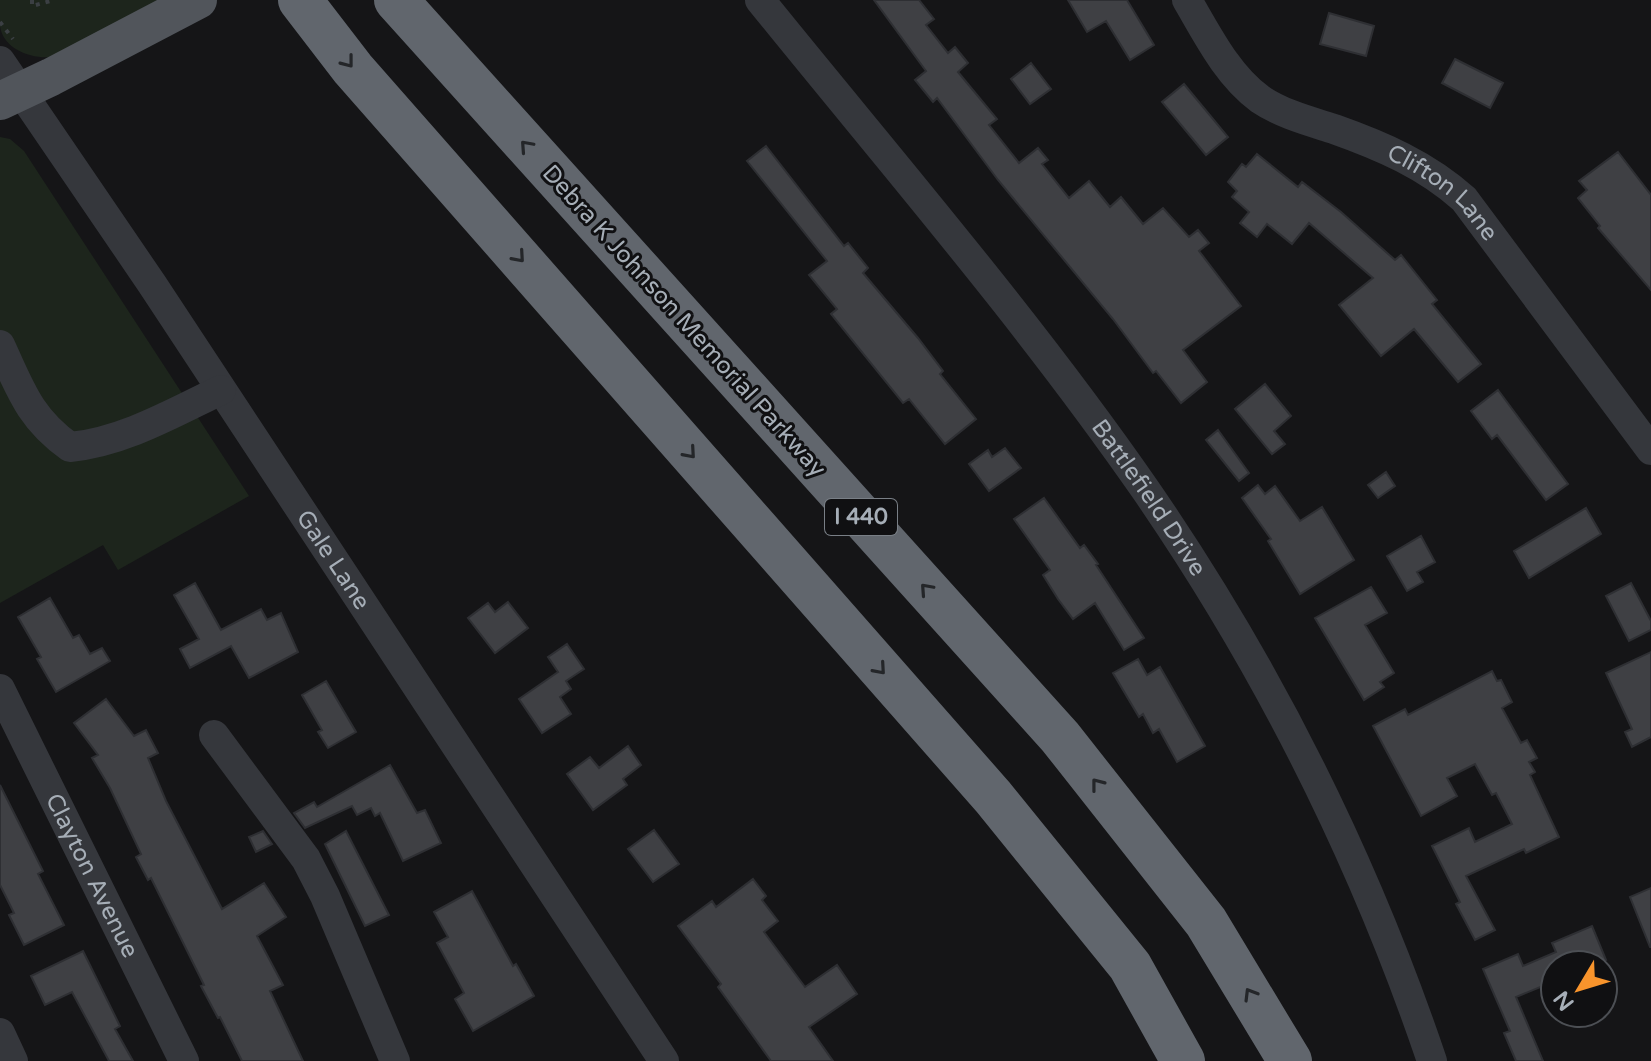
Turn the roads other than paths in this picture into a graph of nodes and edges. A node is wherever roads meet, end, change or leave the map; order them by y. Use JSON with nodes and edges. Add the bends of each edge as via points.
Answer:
{"nodes":[{"id":1,"x":300,"y":0,"type":"edge"},
{"id":2,"x":396,"y":0,"type":"edge"},
{"id":3,"x":760,"y":0,"type":"edge"},
{"id":4,"x":1187,"y":0,"type":"edge"},
{"id":5,"x":196,"y":1,"type":"edge"},
{"id":6,"x":9,"y":74,"type":"edge"},
{"id":7,"x":0,"y":345,"type":"edge"},
{"id":8,"x":221,"y":390,"type":"junction"},
{"id":9,"x":1651,"y":450,"type":"edge"},
{"id":10,"x":0,"y":689,"type":"edge"},
{"id":11,"x":214,"y":735,"type":"dead end"},
{"id":12,"x":0,"y":1033,"type":"edge"},
{"id":13,"x":13,"y":1061,"type":"edge"},
{"id":14,"x":184,"y":1061,"type":"edge"},
{"id":15,"x":395,"y":1061,"type":"edge"},
{"id":16,"x":664,"y":1061,"type":"edge"},
{"id":17,"x":1183,"y":1061,"type":"edge"},
{"id":18,"x":1290,"y":1061,"type":"edge"},
{"id":19,"x":1432,"y":1061,"type":"edge"}],
"edges":[{"from":1,"to":17,"type":"highway","one_way":true,"via":[[353,69],[993,797],[1130,966]]},
{"from":18,"to":2,"type":"highway","name":"Debra K Johnson Memorial Parkway","number":"I 440","one_way":true,"via":[[1206,922],[1060,737]]},
{"from":3,"to":19,"type":"street","name":"Battlefield Drive","via":[[1094,417],[1217,599],[1303,750],[1353,856]]},
{"from":4,"to":9,"type":"street","name":"Clifton Lane","via":[[1236,76],[1257,97],[1275,109],[1423,167],[1464,199]]},
{"from":5,"to":6,"type":"main road"},
{"from":6,"to":8,"type":"street","name":"Gale Lane"},
{"from":7,"to":8,"type":"street","via":[[30,410],[70,447],[130,432]]},
{"from":8,"to":16,"type":"street","name":"Gale Lane"},
{"from":10,"to":14,"type":"street","name":"Clayton Avenue"},
{"from":11,"to":15,"type":"street","via":[[306,859]]},
{"from":12,"to":13,"type":"street"}]}
